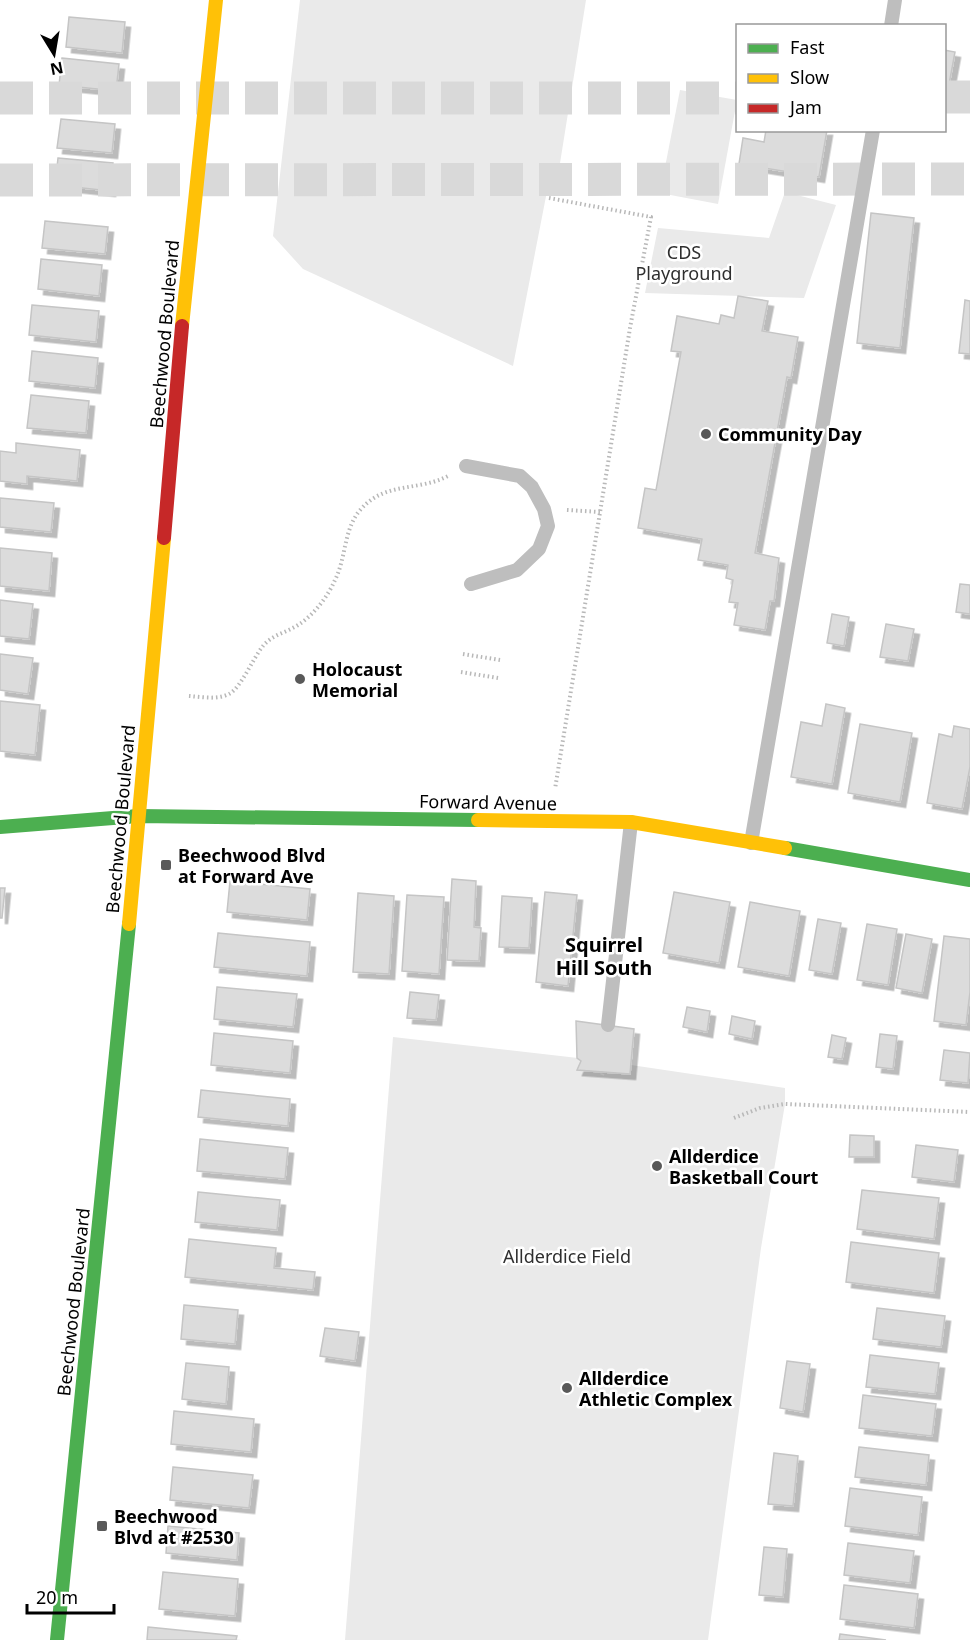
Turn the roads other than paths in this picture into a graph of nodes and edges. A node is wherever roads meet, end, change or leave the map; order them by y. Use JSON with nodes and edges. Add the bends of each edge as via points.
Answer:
{"nodes":[{"id":1,"x":216,"y":0,"type":"edge"},
{"id":2,"x":895,"y":0,"type":"edge"},
{"id":3,"x":891,"y":24,"type":"edge"},
{"id":4,"x":873,"y":132,"type":"edge"},
{"id":5,"x":466,"y":466,"type":"dead end"},
{"id":6,"x":471,"y":584,"type":"dead end"},
{"id":7,"x":138,"y":816,"type":"junction"},
{"id":8,"x":632,"y":822,"type":"junction"},
{"id":9,"x":0,"y":827,"type":"edge"},
{"id":10,"x":751,"y":843,"type":"junction"},
{"id":11,"x":970,"y":880,"type":"edge"},
{"id":12,"x":608,"y":1025,"type":"dead end"},
{"id":13,"x":57,"y":1640,"type":"edge"}],
"edges":[{"from":1,"to":7,"type":"street","name":"Beechwood Boulevard"},
{"from":2,"to":3,"type":"lane"},
{"from":4,"to":10,"type":"lane"},
{"from":5,"to":6,"type":"lane","via":[[520,476],[532,487],[548,526],[539,549],[517,570]]},
{"from":7,"to":8,"type":"street","name":"Forward Avenue"},
{"from":7,"to":9,"type":"street","name":"Forward Avenue"},
{"from":7,"to":13,"type":"street","name":"Beechwood Boulevard"},
{"from":8,"to":10,"type":"street","name":"Forward Avenue"},
{"from":8,"to":12,"type":"lane"},
{"from":10,"to":11,"type":"street","name":"Forward Avenue"}]}
